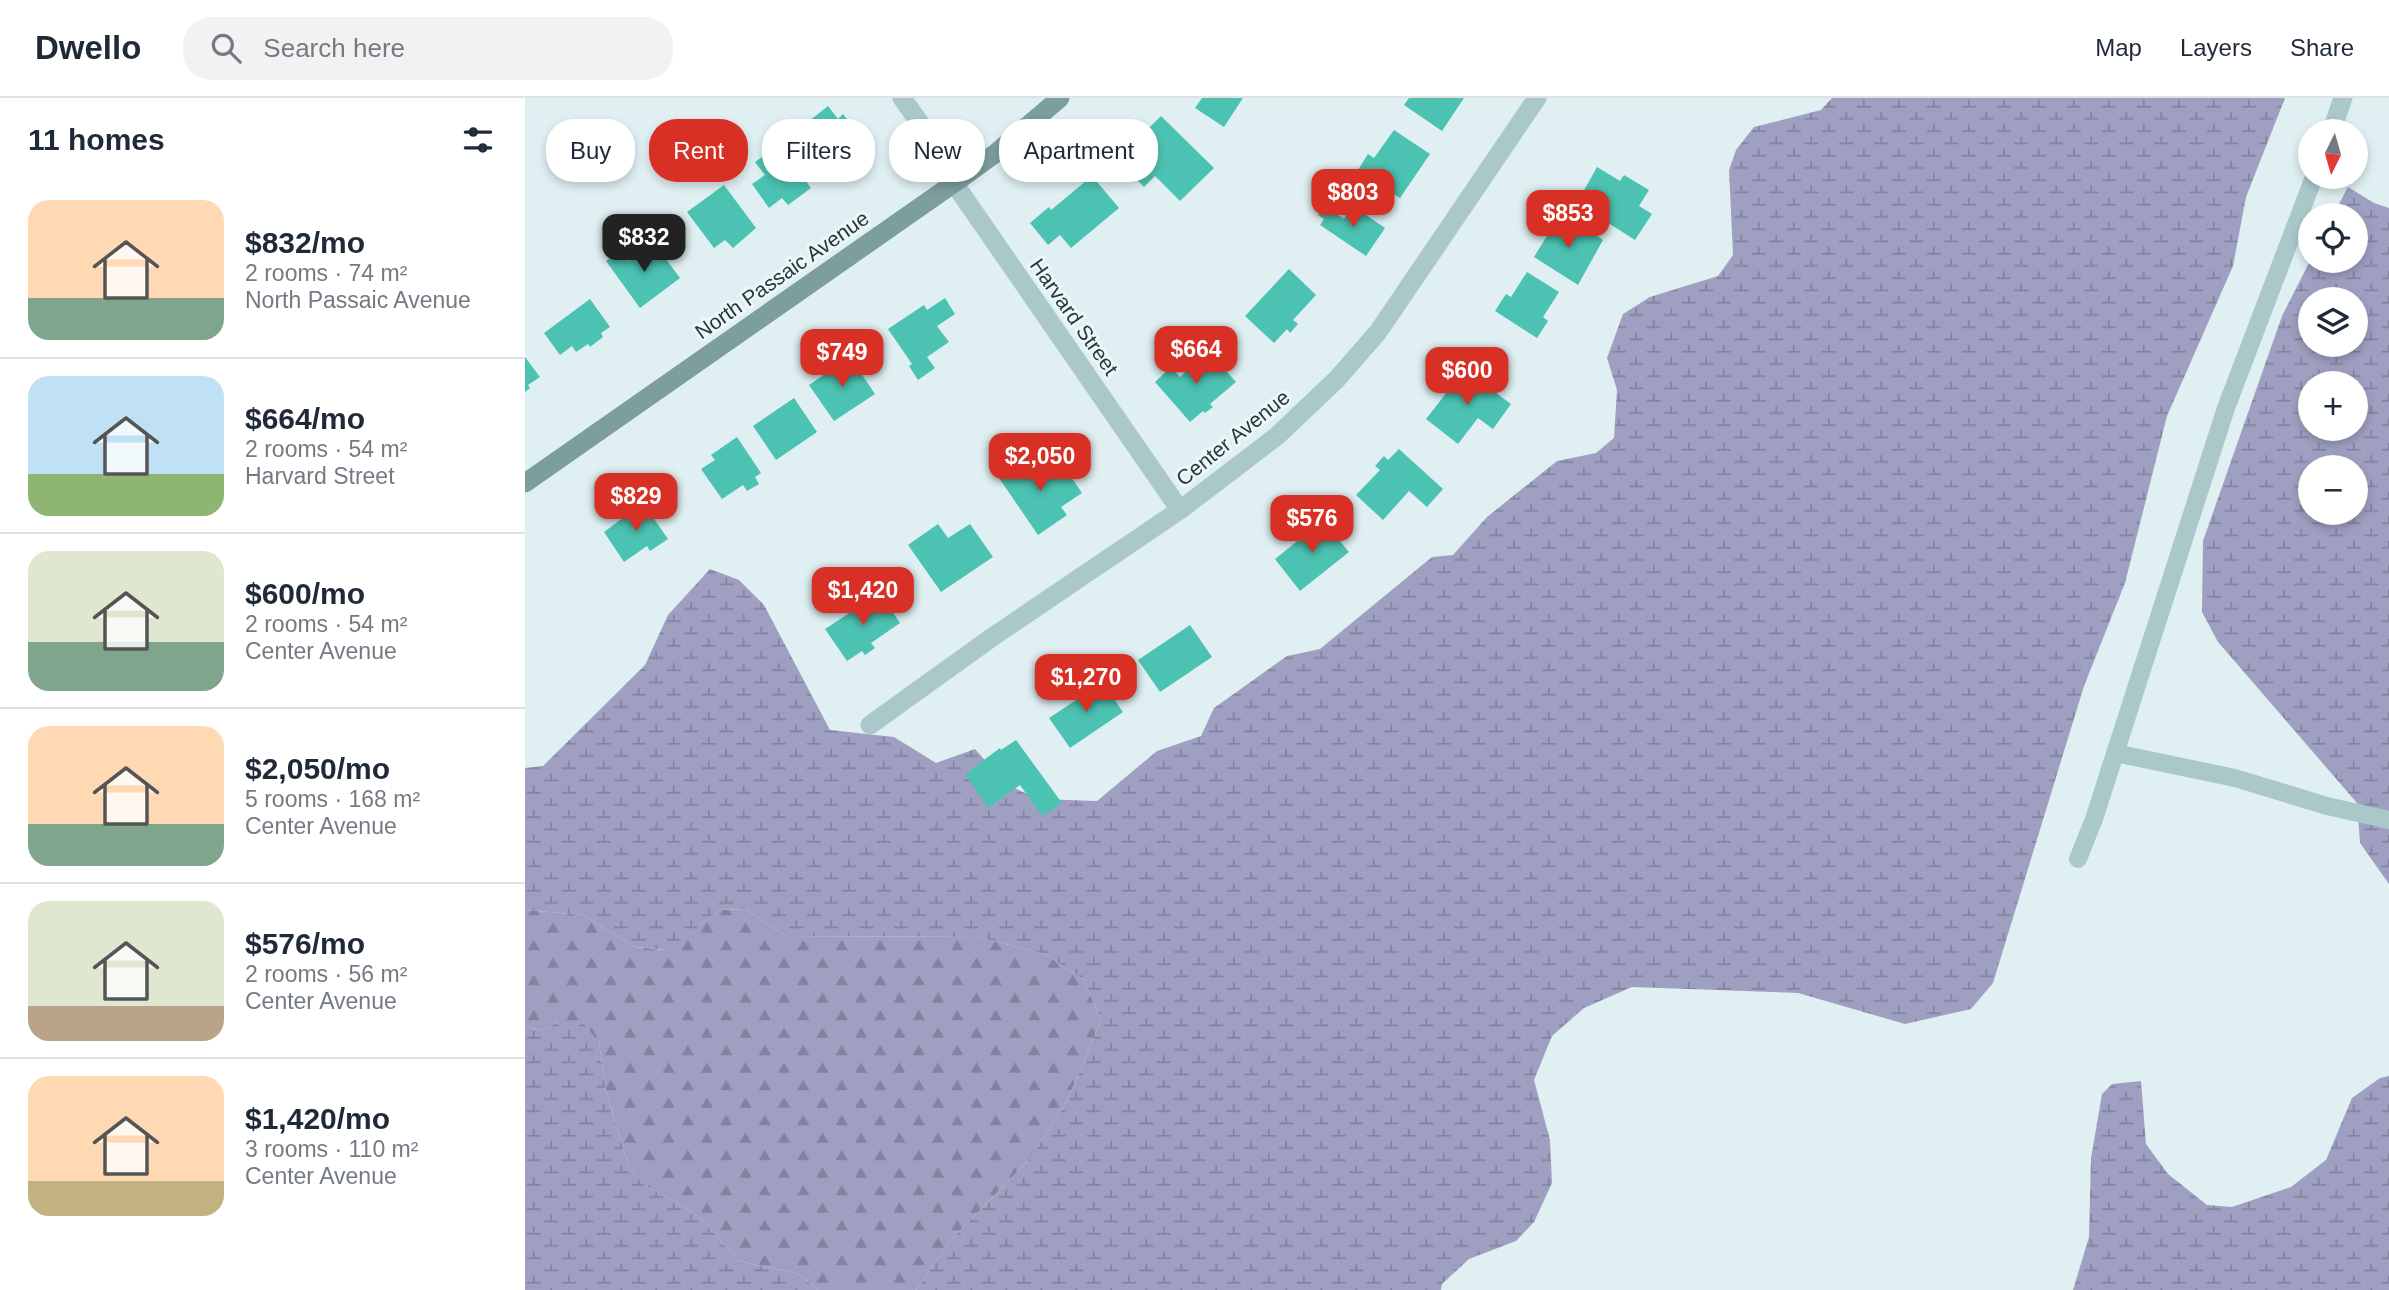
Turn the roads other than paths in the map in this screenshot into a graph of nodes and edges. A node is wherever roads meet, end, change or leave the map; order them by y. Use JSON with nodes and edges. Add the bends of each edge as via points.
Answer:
{"nodes":[{"id":1,"x":902,"y":98,"type":"edge"},
{"id":2,"x":1061,"y":98,"type":"edge"},
{"id":3,"x":1537,"y":98,"type":"edge"},
{"id":4,"x":2343,"y":98,"type":"edge"},
{"id":5,"x":916,"y":119,"type":"edge"},
{"id":6,"x":2336,"y":119,"type":"edge"},
{"id":7,"x":985,"y":161,"type":"edge"},
{"id":8,"x":956,"y":182,"type":"edge"},
{"id":9,"x":958,"y":182,"type":"edge"},
{"id":10,"x":2309,"y":189,"type":"edge"},
{"id":11,"x":525,"y":483,"type":"edge"},
{"id":12,"x":1180,"y":510,"type":"junction"},
{"id":13,"x":870,"y":725,"type":"dead end"},
{"id":14,"x":2115,"y":753,"type":"junction"},
{"id":15,"x":2389,"y":820,"type":"edge"},
{"id":16,"x":2078,"y":859,"type":"dead end"}],
"edges":[{"from":1,"to":5,"type":"street","name":"Harvard Street"},
{"from":2,"to":7,"type":"main road","name":"North Passaic Avenue"},
{"from":3,"to":12,"type":"street","name":"Center Avenue","via":[[1378,332],[1277,436]]},
{"from":4,"to":6,"type":"street"},
{"from":8,"to":11,"type":"main road","name":"North Passaic Avenue"},
{"from":9,"to":12,"type":"street","name":"Harvard Street"},
{"from":10,"to":14,"type":"lane","via":[[2226,408]]},
{"from":12,"to":13,"type":"street","name":"Center Avenue"},
{"from":14,"to":15,"type":"lane","via":[[2235,778]]},
{"from":14,"to":16,"type":"lane"}]}
